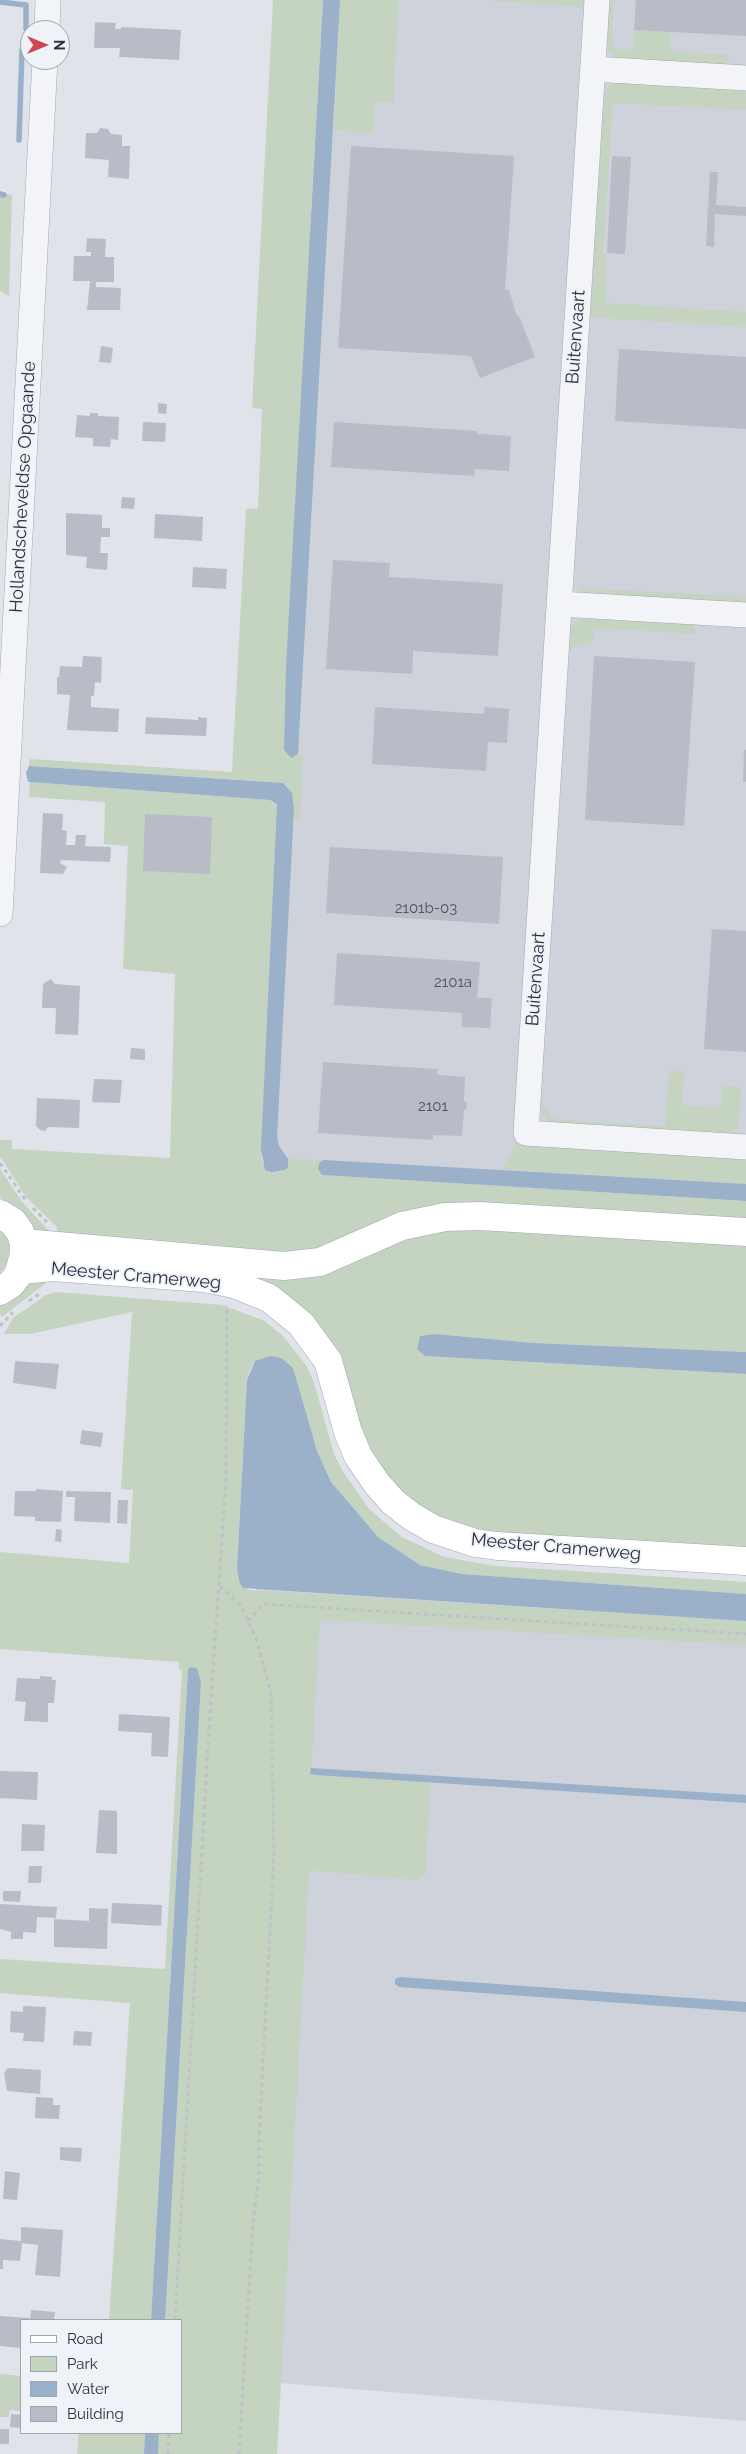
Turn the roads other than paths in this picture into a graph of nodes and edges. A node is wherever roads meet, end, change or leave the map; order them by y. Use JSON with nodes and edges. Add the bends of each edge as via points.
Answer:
{"nodes":[{"id":1,"x":48,"y":0,"type":"edge"},
{"id":2,"x":597,"y":0,"type":"edge"},
{"id":3,"x":47,"y":20,"type":"edge"},
{"id":4,"x":593,"y":69,"type":"junction"},
{"id":5,"x":44,"y":70,"type":"edge"},
{"id":6,"x":746,"y":78,"type":"edge"},
{"id":7,"x":559,"y":604,"type":"junction"},
{"id":8,"x":746,"y":615,"type":"edge"},
{"id":9,"x":0,"y":914,"type":"edge"},
{"id":10,"x":746,"y":1147,"type":"edge"},
{"id":11,"x":0,"y":1214,"type":"edge"},
{"id":12,"x":746,"y":1232,"type":"edge"},
{"id":13,"x":24,"y":1244,"type":"junction"},
{"id":14,"x":21,"y":1270,"type":"junction"},
{"id":15,"x":0,"y":1291,"type":"edge"},
{"id":16,"x":746,"y":1561,"type":"edge"}],
"edges":[{"from":1,"to":3,"type":"street"},
{"from":2,"to":4,"type":"street","name":"Buitenvaart"},
{"from":4,"to":6,"type":"street"},
{"from":4,"to":7,"type":"street","name":"Buitenvaart"},
{"from":5,"to":9,"type":"street","name":"Hollandscheveldse Opgaande"},
{"from":7,"to":8,"type":"street"},
{"from":7,"to":10,"type":"street","name":"Buitenvaart","via":[[526,1133]]},
{"from":11,"to":13,"type":"main road","via":[[13,1222]]},
{"from":12,"to":13,"type":"main road","name":"Meester Cramerweg","via":[[480,1216],[445,1217],[402,1226],[320,1262],[284,1266]]},
{"from":13,"to":14,"type":"main road"},
{"from":14,"to":15,"type":"main road","via":[[11,1284]]},
{"from":14,"to":16,"type":"main road","name":"Meester Cramerweg","via":[[52,1267],[204,1278],[234,1284],[269,1298],[301,1324],[328,1361],[348,1432],[358,1456],[377,1484],[392,1502],[433,1529],[475,1543],[497,1546]]}]}
